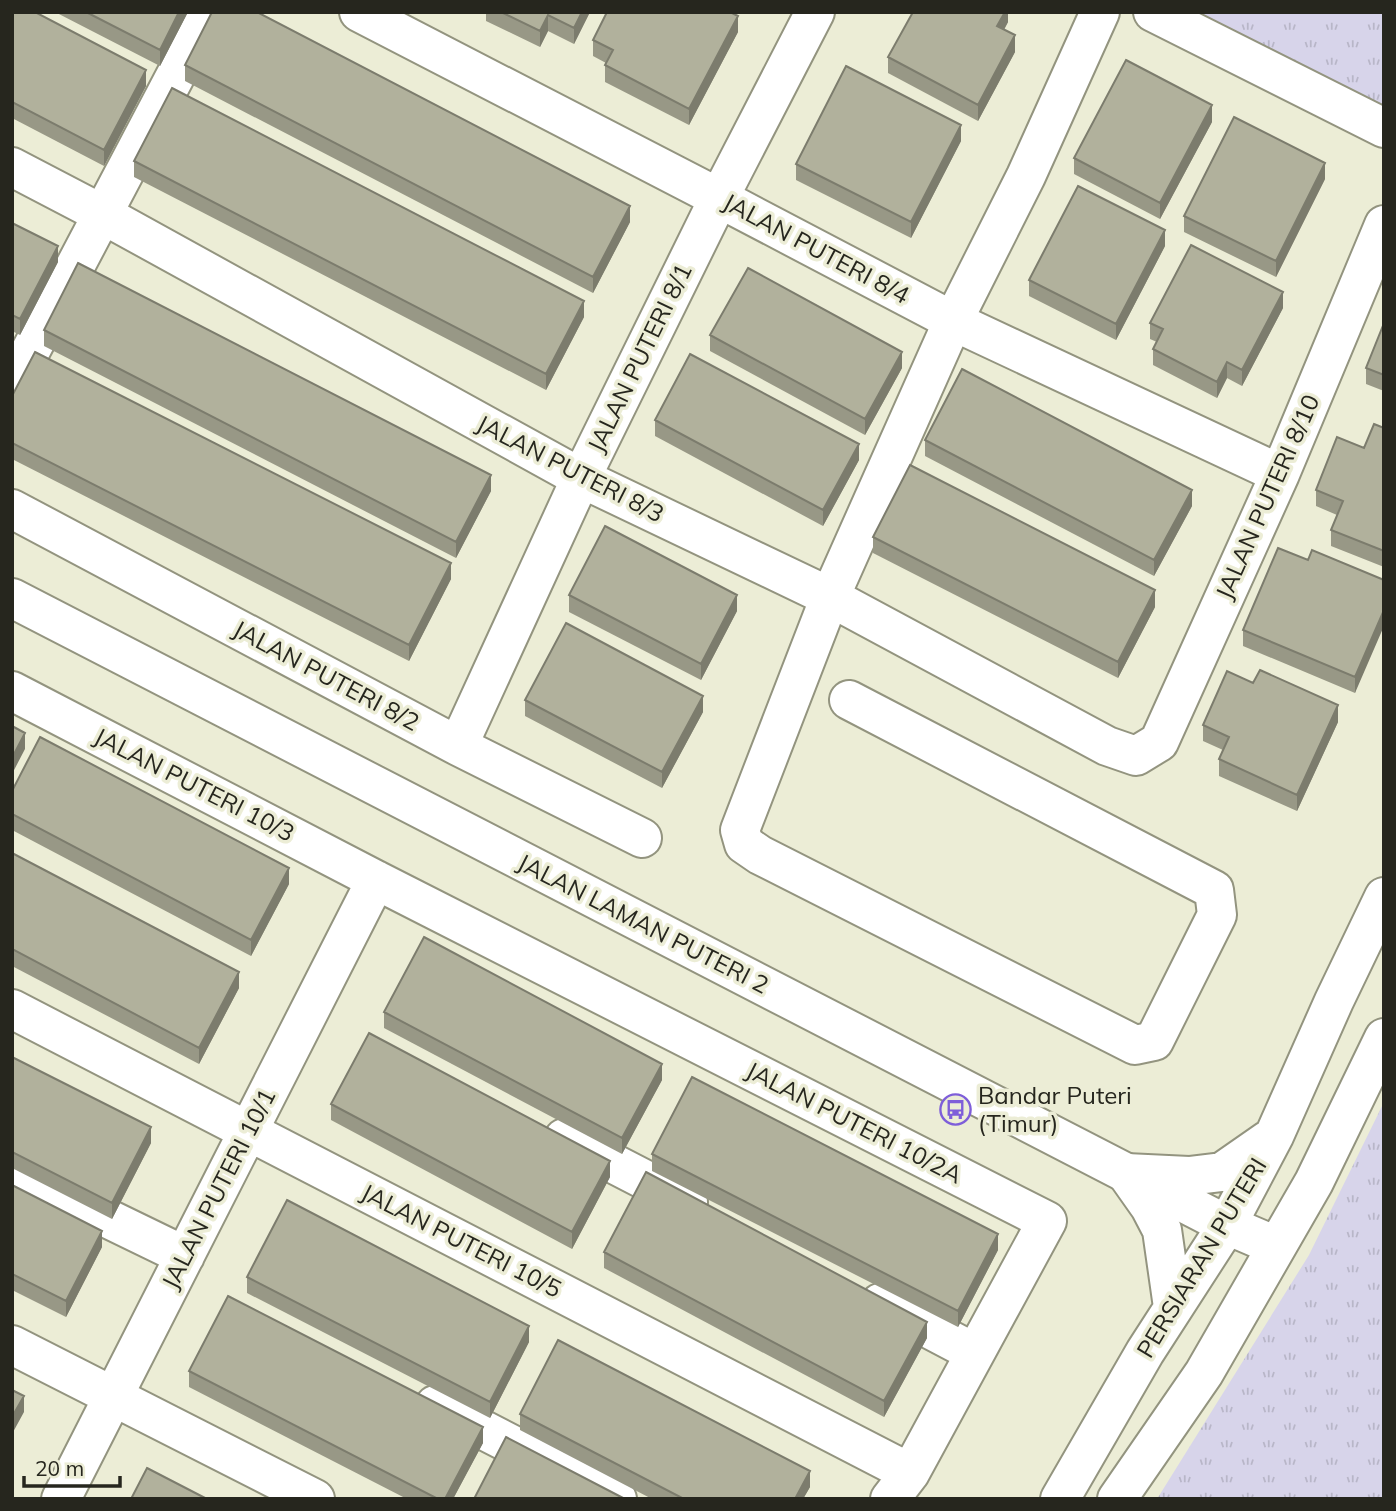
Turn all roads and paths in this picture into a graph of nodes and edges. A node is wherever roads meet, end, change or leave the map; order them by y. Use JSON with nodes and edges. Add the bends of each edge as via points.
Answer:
{"nodes":[{"id":1,"x":209,"y":12,"type":"edge"},
{"id":2,"x":359,"y":12,"type":"edge"},
{"id":3,"x":816,"y":12,"type":"edge"},
{"id":4,"x":1100,"y":12,"type":"edge"},
{"id":5,"x":1153,"y":12,"type":"edge"},
{"id":6,"x":1384,"y":128,"type":"edge"},
{"id":7,"x":12,"y":167,"type":"edge"},
{"id":8,"x":719,"y":198,"type":"junction"},
{"id":9,"x":102,"y":214,"type":"junction"},
{"id":10,"x":1384,"y":225,"type":"edge"},
{"id":11,"x":953,"y":321,"type":"junction"},
{"id":12,"x":12,"y":386,"type":"edge"},
{"id":13,"x":1280,"y":474,"type":"junction"},
{"id":14,"x":581,"y":478,"type":"junction"},
{"id":15,"x":12,"y":509,"type":"edge"},
{"id":16,"x":830,"y":597,"type":"junction"},
{"id":17,"x":12,"y":598,"type":"edge"},
{"id":18,"x":12,"y":691,"type":"edge"},
{"id":19,"x":849,"y":700,"type":"dead end"},
{"id":20,"x":458,"y":746,"type":"junction"},
{"id":21,"x":1136,"y":756,"type":"joint"},
{"id":22,"x":642,"y":838,"type":"dead end"},
{"id":23,"x":376,"y":880,"type":"junction"},
{"id":24,"x":1384,"y":897,"type":"edge"},
{"id":25,"x":12,"y":1009,"type":"edge"},
{"id":26,"x":1384,"y":1038,"type":"edge"},
{"id":27,"x":535,"y":1122,"type":"edge"},
{"id":28,"x":248,"y":1131,"type":"junction"},
{"id":29,"x":1274,"y":1136,"type":"junction"},
{"id":30,"x":12,"y":1172,"type":"edge"},
{"id":31,"x":1126,"y":1173,"type":"junction"},
{"id":32,"x":718,"y":1218,"type":"edge"},
{"id":33,"x":1227,"y":1226,"type":"junction"},
{"id":34,"x":1276,"y":1246,"type":"junction"},
{"id":35,"x":185,"y":1256,"type":"junction"},
{"id":36,"x":853,"y":1289,"type":"edge"},
{"id":37,"x":1173,"y":1307,"type":"junction"},
{"id":38,"x":12,"y":1345,"type":"edge"},
{"id":39,"x":975,"y":1353,"type":"junction"},
{"id":40,"x":398,"y":1387,"type":"edge"},
{"id":41,"x":113,"y":1397,"type":"junction"},
{"id":42,"x":900,"y":1486,"type":"edge"},
{"id":43,"x":61,"y":1499,"type":"edge"},
{"id":44,"x":315,"y":1499,"type":"edge"},
{"id":45,"x":617,"y":1499,"type":"edge"},
{"id":46,"x":1060,"y":1499,"type":"edge"},
{"id":47,"x":1117,"y":1499,"type":"edge"}],
"edges":[{"from":1,"to":9,"type":"street"},
{"from":2,"to":8,"type":"street","name":"JALAN PUTERI 8/4"},
{"from":3,"to":8,"type":"street","name":"JALAN PUTERI 8/1"},
{"from":4,"to":11,"type":"street","via":[[1026,176]]},
{"from":5,"to":6,"type":"street"},
{"from":7,"to":9,"type":"street","name":"JALAN PUTERI 8/3"},
{"from":8,"to":11,"type":"street","name":"JALAN PUTERI 8/4"},
{"from":8,"to":14,"type":"street","name":"JALAN PUTERI 8/1"},
{"from":9,"to":12,"type":"street"},
{"from":9,"to":14,"type":"street","name":"JALAN PUTERI 8/3"},
{"from":10,"to":13,"type":"street","name":"JALAN PUTERI 8/10"},
{"from":11,"to":13,"type":"street","name":"JALAN PUTERI 8/4"},
{"from":11,"to":16,"type":"street"},
{"from":13,"to":21,"type":"street","name":"JALAN PUTERI 8/10","via":[[1159,742]]},
{"from":14,"to":16,"type":"street","name":"JALAN PUTERI 8/3"},
{"from":14,"to":20,"type":"street","name":"JALAN PUTERI 8/1"},
{"from":15,"to":20,"type":"street","name":"JALAN PUTERI 8/2"},
{"from":16,"to":19,"type":"street","via":[[740,830],[744,844],[1135,1045],[1154,1041],[1217,915],[1214,890]]},
{"from":16,"to":21,"type":"street","name":"JALAN PUTERI 8/3","via":[[1107,746]]},
{"from":17,"to":31,"type":"street","name":"JALAN LAMAN PUTERI 2"},
{"from":18,"to":23,"type":"street","name":"JALAN PUTERI 10/3"},
{"from":20,"to":22,"type":"street","name":"JALAN PUTERI 8/2"},
{"from":23,"to":28,"type":"street","name":"JALAN PUTERI 10/1"},
{"from":23,"to":39,"type":"street","name":"JALAN PUTERI 10/2A","via":[[1047,1221]]},
{"from":24,"to":29,"type":"street","name":"PERSIARAN PUTERI"},
{"from":25,"to":28,"type":"street","name":"JALAN PUTERI 10/5"},
{"from":26,"to":34,"type":"street","via":[[1314,1182]]},
{"from":27,"to":32,"type":"street"},
{"from":28,"to":35,"type":"street","name":"JALAN PUTERI 10/1"},
{"from":28,"to":42,"type":"street","name":"JALAN PUTERI 10/5"},
{"from":29,"to":31,"type":"street","via":[[1222,1172],[1189,1176]]},
{"from":29,"to":33,"type":"street","name":"PERSIARAN PUTERI"},
{"from":30,"to":35,"type":"street"},
{"from":31,"to":33,"type":"street","name":"JALAN LAMAN PUTERI 2"},
{"from":31,"to":37,"type":"street","via":[[1161,1230]]},
{"from":33,"to":34,"type":"street","name":"JALAN LAMAN PUTERI 2"},
{"from":33,"to":37,"type":"street","name":"PERSIARAN PUTERI"},
{"from":34,"to":47,"type":"street","via":[[1204,1373]]},
{"from":35,"to":41,"type":"street","name":"JALAN PUTERI 10/1"},
{"from":36,"to":39,"type":"street"},
{"from":37,"to":46,"type":"street","name":"PERSIARAN PUTERI"},
{"from":38,"to":41,"type":"street"},
{"from":39,"to":42,"type":"street","name":"JALAN PUTERI 10/2A"},
{"from":40,"to":45,"type":"street"},
{"from":41,"to":43,"type":"street","name":"JALAN PUTERI 10/1"},
{"from":41,"to":44,"type":"street"}]}
